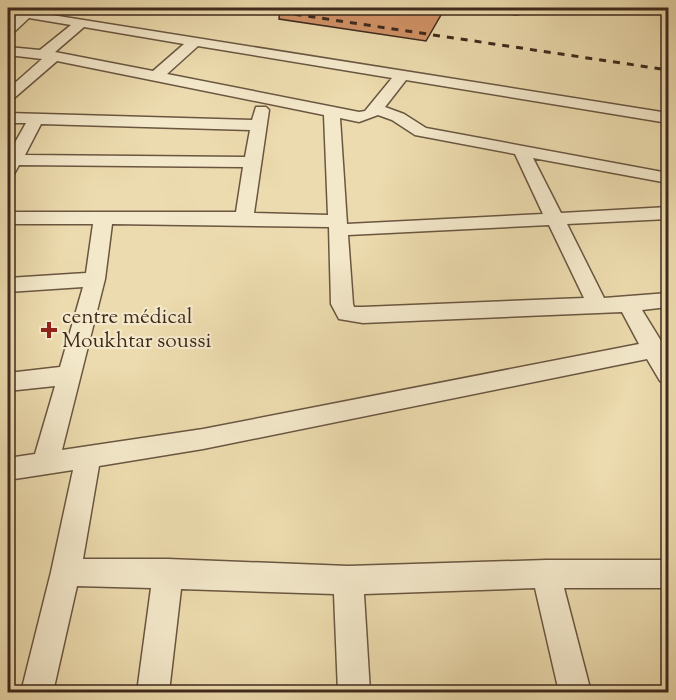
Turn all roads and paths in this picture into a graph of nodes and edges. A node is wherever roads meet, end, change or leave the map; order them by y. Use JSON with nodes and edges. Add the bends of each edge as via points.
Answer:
{"nodes":[{"id":1,"x":483,"y":8,"type":"edge"},
{"id":2,"x":524,"y":8,"type":"edge"},
{"id":3,"x":8,"y":11,"type":"edge"},
{"id":4,"x":26,"y":14,"type":"junction"},
{"id":5,"x":81,"y":23,"type":"junction"},
{"id":6,"x":8,"y":30,"type":"edge"},
{"id":7,"x":195,"y":41,"type":"junction"},
{"id":8,"x":8,"y":51,"type":"edge"},
{"id":9,"x":48,"y":56,"type":"junction"},
{"id":10,"x":403,"y":74,"type":"junction"},
{"id":11,"x":156,"y":76,"type":"junction"},
{"id":12,"x":8,"y":96,"type":"edge"},
{"id":13,"x":264,"y":98,"type":"junction"},
{"id":14,"x":377,"y":109,"type":"junction"},
{"id":15,"x":332,"y":112,"type":"junction"},
{"id":16,"x":8,"y":118,"type":"edge"},
{"id":17,"x":669,"y":118,"type":"edge"},
{"id":18,"x":36,"y":119,"type":"junction"},
{"id":19,"x":259,"y":125,"type":"junction"},
{"id":20,"x":522,"y":152,"type":"junction"},
{"id":21,"x":253,"y":162,"type":"junction"},
{"id":22,"x":9,"y":164,"type":"edge"},
{"id":23,"x":669,"y":178,"type":"edge"},
{"id":24,"x":669,"y":213,"type":"edge"},
{"id":25,"x":8,"y":218,"type":"edge"},
{"id":26,"x":103,"y":218,"type":"junction"},
{"id":27,"x":244,"y":218,"type":"junction"},
{"id":28,"x":554,"y":219,"type":"junction"},
{"id":29,"x":337,"y":225,"type":"junction"},
{"id":30,"x":95,"y":279,"type":"junction"},
{"id":31,"x":8,"y":285,"type":"edge"},
{"id":32,"x":669,"y":300,"type":"edge"},
{"id":33,"x":597,"y":304,"type":"junction"},
{"id":34,"x":628,"y":304,"type":"junction"},
{"id":35,"x":664,"y":366,"type":"edge"},
{"id":36,"x":71,"y":375,"type":"junction"},
{"id":37,"x":8,"y":382,"type":"edge"},
{"id":38,"x":88,"y":458,"type":"junction"},
{"id":39,"x":46,"y":462,"type":"junction"},
{"id":40,"x":8,"y":469,"type":"edge"},
{"id":41,"x":66,"y":572,"type":"junction"},
{"id":42,"x":168,"y":573,"type":"junction"},
{"id":43,"x":546,"y":574,"type":"junction"},
{"id":44,"x":669,"y":574,"type":"edge"},
{"id":45,"x":348,"y":580,"type":"junction"},
{"id":46,"x":37,"y":693,"type":"edge"},
{"id":47,"x":153,"y":693,"type":"edge"},
{"id":48,"x":354,"y":693,"type":"edge"},
{"id":49,"x":574,"y":693,"type":"edge"}],
"edges":[{"from":1,"to":2,"type":"lane","via":[[522,13]]},
{"from":3,"to":4,"type":"street"},
{"from":4,"to":5,"type":"street"},
{"from":4,"to":6,"type":"street"},
{"from":5,"to":7,"type":"street"},
{"from":5,"to":9,"type":"street"},
{"from":7,"to":10,"type":"street"},
{"from":7,"to":11,"type":"street"},
{"from":8,"to":9,"type":"street"},
{"from":9,"to":11,"type":"street"},
{"from":9,"to":12,"type":"street"},
{"from":10,"to":14,"type":"street"},
{"from":10,"to":17,"type":"street"},
{"from":11,"to":13,"type":"street"},
{"from":13,"to":15,"type":"street"},
{"from":13,"to":19,"type":"street"},
{"from":14,"to":15,"type":"street","via":[[366,117]]},
{"from":14,"to":20,"type":"street","via":[[421,132]]},
{"from":15,"to":29,"type":"street"},
{"from":16,"to":18,"type":"street"},
{"from":18,"to":19,"type":"street"},
{"from":18,"to":22,"type":"street"},
{"from":19,"to":21,"type":"street"},
{"from":20,"to":23,"type":"street"},
{"from":20,"to":28,"type":"street"},
{"from":21,"to":22,"type":"street"},
{"from":21,"to":27,"type":"street"},
{"from":24,"to":28,"type":"street"},
{"from":25,"to":26,"type":"street"},
{"from":26,"to":27,"type":"street"},
{"from":26,"to":30,"type":"street"},
{"from":27,"to":29,"type":"street"},
{"from":28,"to":29,"type":"street"},
{"from":28,"to":33,"type":"street"},
{"from":29,"to":33,"type":"street","via":[[342,304],[347,314]]},
{"from":30,"to":31,"type":"street"},
{"from":30,"to":36,"type":"street"},
{"from":32,"to":34,"type":"street"},
{"from":33,"to":34,"type":"street"},
{"from":34,"to":35,"type":"street"},
{"from":35,"to":38,"type":"street"},
{"from":36,"to":37,"type":"street"},
{"from":36,"to":39,"type":"street"},
{"from":38,"to":39,"type":"street"},
{"from":38,"to":41,"type":"street"},
{"from":39,"to":40,"type":"street"},
{"from":41,"to":42,"type":"street"},
{"from":41,"to":46,"type":"street"},
{"from":42,"to":45,"type":"street"},
{"from":42,"to":47,"type":"street"},
{"from":43,"to":44,"type":"street"},
{"from":43,"to":45,"type":"street"},
{"from":43,"to":49,"type":"street"},
{"from":45,"to":48,"type":"street"}]}
